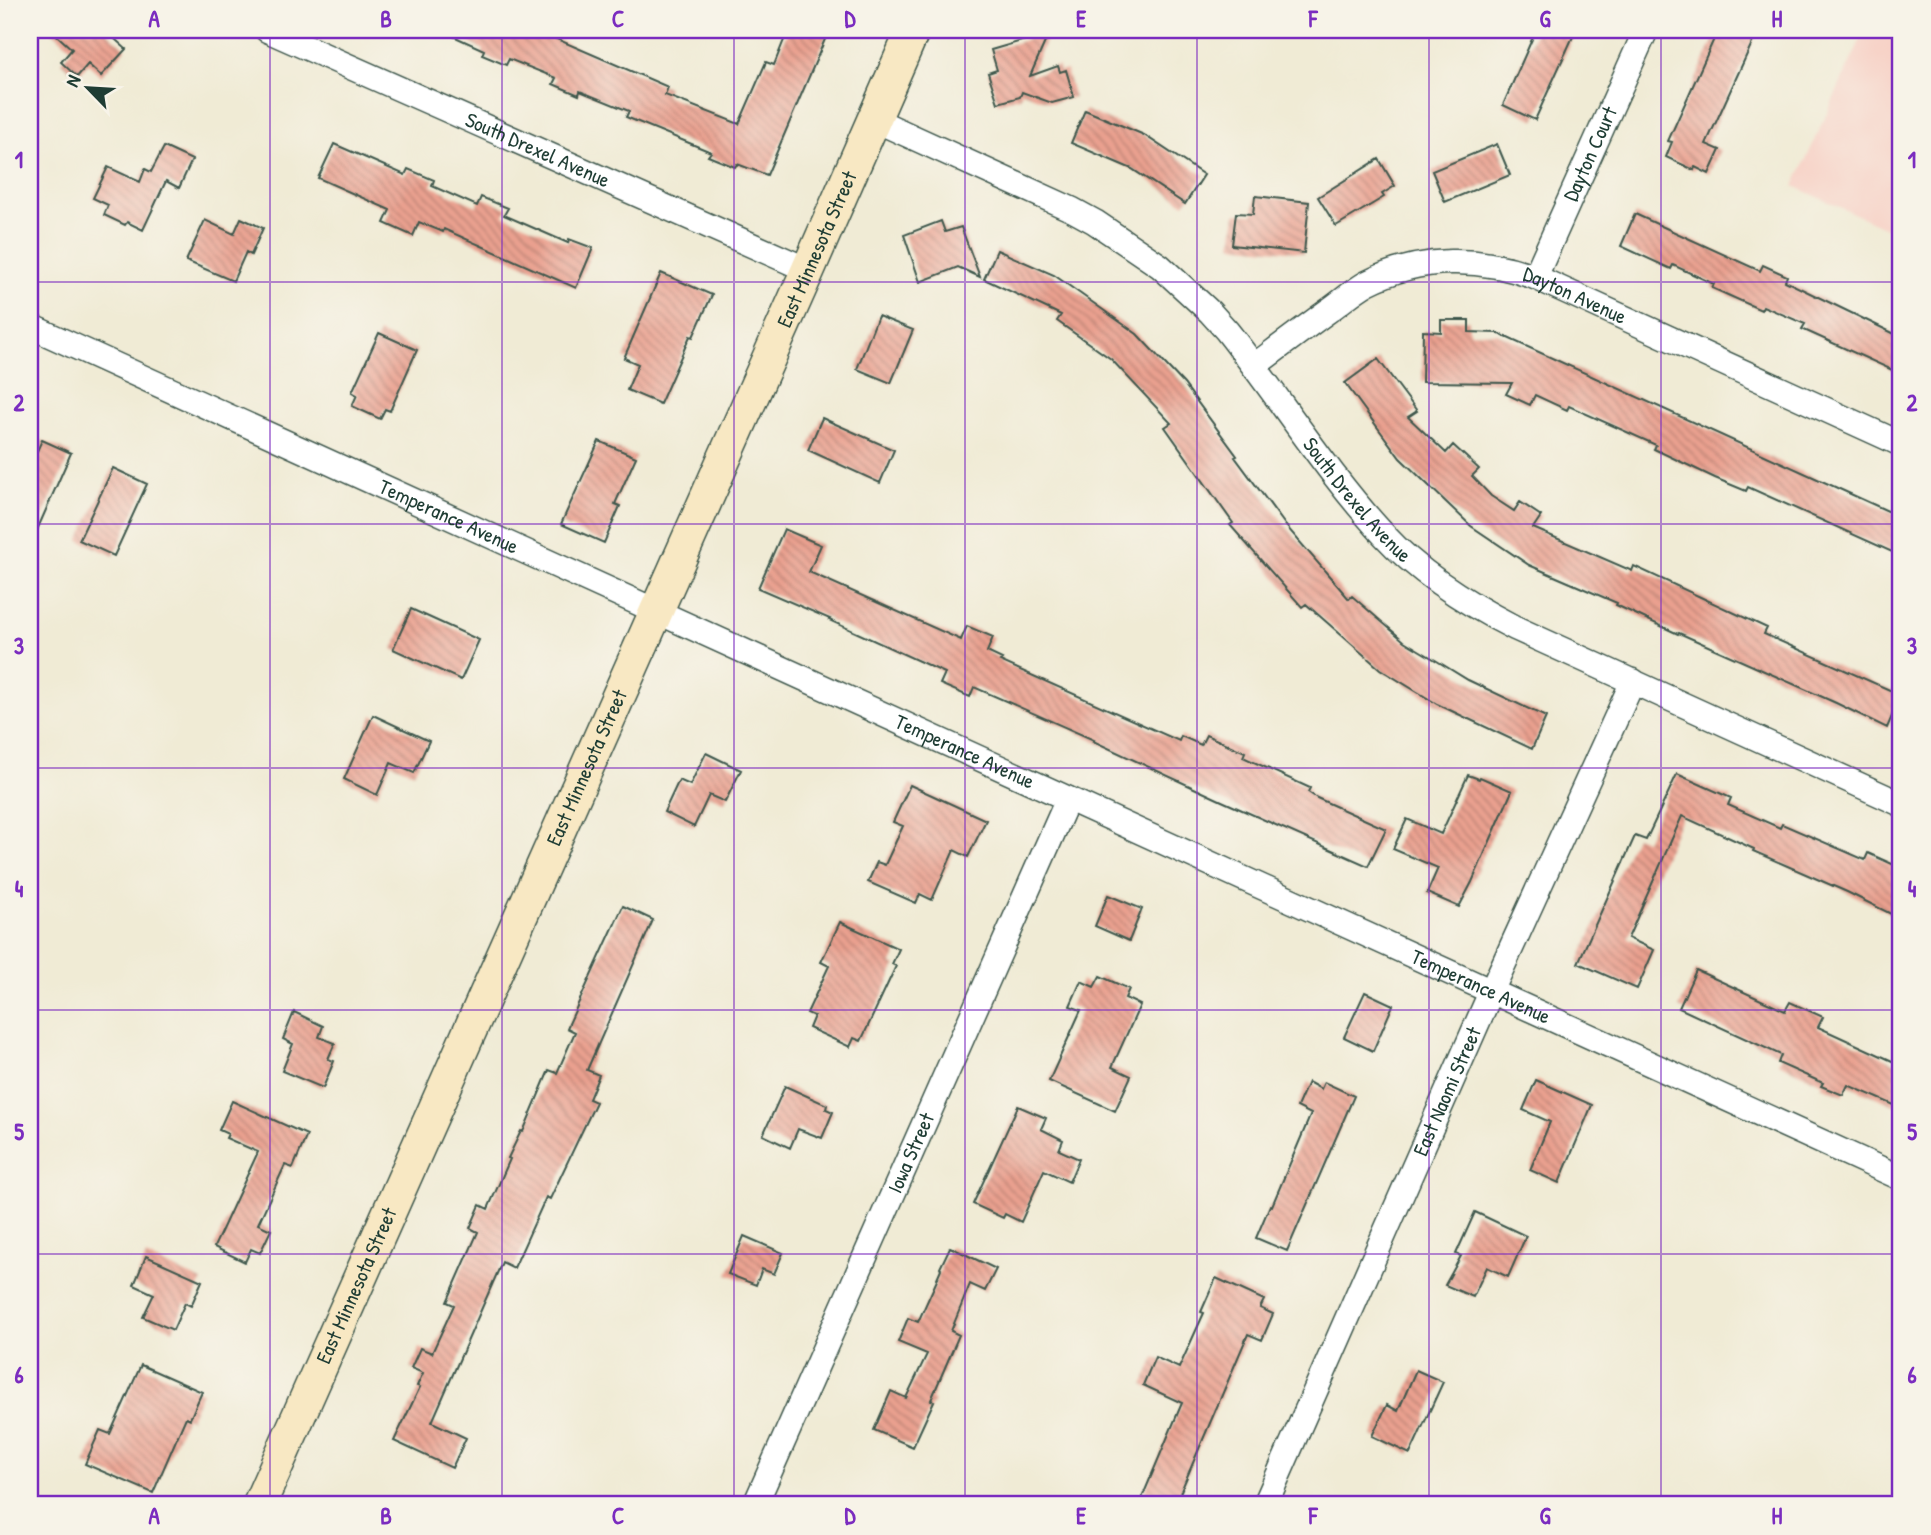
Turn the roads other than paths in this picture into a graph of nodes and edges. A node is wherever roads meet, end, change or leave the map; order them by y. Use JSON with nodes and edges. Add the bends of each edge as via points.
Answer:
{"nodes":[{"id":1,"x":267,"y":30,"type":"edge"},
{"id":2,"x":913,"y":30,"type":"edge"},
{"id":3,"x":1646,"y":30,"type":"edge"},
{"id":4,"x":873,"y":119,"type":"junction"},
{"id":5,"x":808,"y":270,"type":"junction"},
{"id":6,"x":1535,"y":278,"type":"junction"},
{"id":7,"x":30,"y":326,"type":"edge"},
{"id":8,"x":1254,"y":366,"type":"junction"},
{"id":9,"x":1901,"y":444,"type":"edge"},
{"id":10,"x":657,"y":611,"type":"junction"},
{"id":11,"x":1633,"y":681,"type":"junction"},
{"id":12,"x":1068,"y":799,"type":"junction"},
{"id":13,"x":1901,"y":803,"type":"edge"},
{"id":14,"x":1491,"y":992,"type":"junction"},
{"id":15,"x":1901,"y":1178,"type":"edge"},
{"id":16,"x":259,"y":1505,"type":"edge"},
{"id":17,"x":755,"y":1505,"type":"edge"},
{"id":18,"x":1265,"y":1505,"type":"edge"}],
"edges":[{"from":1,"to":5,"type":"street","name":"South Drexel Avenue"},
{"from":2,"to":4,"type":"street","name":"East Minnesota Street"},
{"from":3,"to":6,"type":"street","name":"Dayton Court"},
{"from":4,"to":5,"type":"street","name":"East Minnesota Street"},
{"from":4,"to":8,"type":"street","name":"South Drexel Avenue","via":[[1073,210],[1118,236],[1210,312]]},
{"from":5,"to":10,"type":"street","name":"East Minnesota Street"},
{"from":6,"to":8,"type":"street","name":"Dayton Avenue","via":[[1469,261],[1388,274],[1364,285]]},
{"from":6,"to":9,"type":"street","name":"Dayton Avenue"},
{"from":7,"to":10,"type":"street","name":"Temperance Avenue"},
{"from":8,"to":11,"type":"street","name":"South Drexel Avenue","via":[[1342,486],[1415,563],[1503,622]]},
{"from":10,"to":12,"type":"street","name":"Temperance Avenue"},
{"from":10,"to":16,"type":"street","name":"East Minnesota Street"},
{"from":11,"to":13,"type":"street","name":"South Drexel Avenue"},
{"from":11,"to":14,"type":"street","name":"East Naomi Street"},
{"from":12,"to":14,"type":"street","name":"Temperance Avenue"},
{"from":12,"to":17,"type":"street","name":"Iowa Street"},
{"from":14,"to":15,"type":"street","name":"Temperance Avenue"},
{"from":14,"to":18,"type":"street","name":"East Naomi Street"}]}
